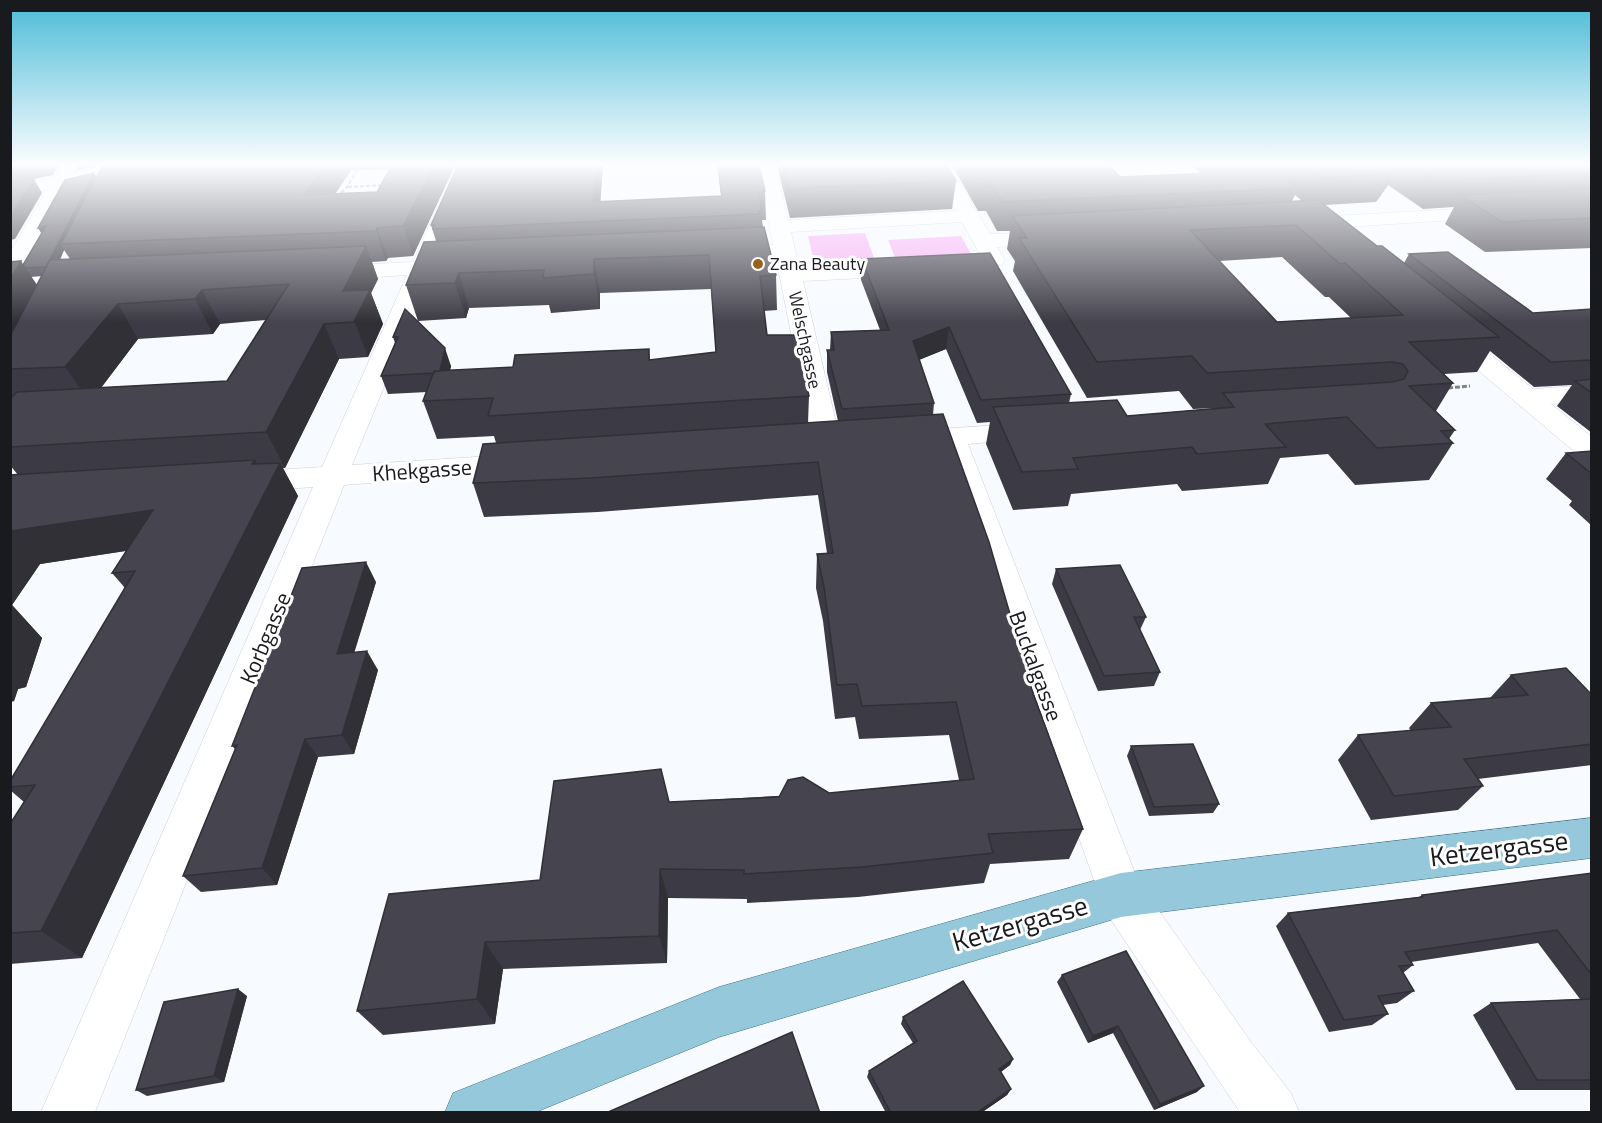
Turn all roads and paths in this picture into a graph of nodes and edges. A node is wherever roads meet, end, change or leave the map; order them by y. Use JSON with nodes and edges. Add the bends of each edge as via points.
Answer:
{"nodes":[{"id":1,"x":45,"y":217,"type":"edge"},
{"id":2,"x":442,"y":217,"type":"edge"},
{"id":3,"x":777,"y":217,"type":"edge"},
{"id":4,"x":945,"y":217,"type":"edge"},
{"id":5,"x":970,"y":217,"type":"edge"},
{"id":6,"x":1301,"y":217,"type":"edge"},
{"id":7,"x":1310,"y":217,"type":"edge"},
{"id":8,"x":1281,"y":225,"type":"edge"},
{"id":9,"x":779,"y":227,"type":"junction"},
{"id":10,"x":1078,"y":236,"type":"edge"},
{"id":11,"x":983,"y":242,"type":"junction"},
{"id":12,"x":1343,"y":246,"type":"edge"},
{"id":13,"x":784,"y":251,"type":"junction"},
{"id":14,"x":702,"y":255,"type":"edge"},
{"id":15,"x":455,"y":267,"type":"edge"},
{"id":16,"x":420,"y":268,"type":"junction"},
{"id":17,"x":928,"y":268,"type":"edge"},
{"id":18,"x":990,"y":268,"type":"edge"},
{"id":19,"x":315,"y":273,"type":"edge"},
{"id":20,"x":791,"y":275,"type":"junction"},
{"id":21,"x":14,"y":282,"type":"edge"},
{"id":22,"x":1434,"y":322,"type":"edge"},
{"id":23,"x":1441,"y":388,"type":"edge"},
{"id":24,"x":1592,"y":393,"type":"edge"},
{"id":25,"x":1525,"y":398,"type":"junction"},
{"id":26,"x":1053,"y":429,"type":"edge"},
{"id":27,"x":951,"y":437,"type":"junction"},
{"id":28,"x":883,"y":441,"type":"edge"},
{"id":29,"x":826,"y":444,"type":"edge"},
{"id":30,"x":1592,"y":452,"type":"edge"},
{"id":31,"x":545,"y":462,"type":"edge"},
{"id":32,"x":333,"y":475,"type":"junction"},
{"id":33,"x":214,"y":484,"type":"edge"},
{"id":34,"x":1592,"y":838,"type":"edge"},
{"id":35,"x":1121,"y":895,"type":"junction"},
{"id":36,"x":68,"y":1113,"type":"edge"},
{"id":37,"x":472,"y":1113,"type":"edge"},
{"id":38,"x":1272,"y":1113,"type":"edge"}],
"edges":[{"from":1,"to":21,"type":"street"},
{"from":2,"to":16,"type":"street","name":"Korbgasse"},
{"from":3,"to":9,"type":"street","name":"Welschgasse"},
{"from":4,"to":9,"type":"street"},
{"from":5,"to":11,"type":"street"},
{"from":6,"to":8,"type":"street"},
{"from":7,"to":12,"type":"street"},
{"from":9,"to":13,"type":"street","name":"Welschgasse"},
{"from":10,"to":11,"type":"street"},
{"from":11,"to":18,"type":"street"},
{"from":13,"to":14,"type":"street"},
{"from":13,"to":20,"type":"street","name":"Welschgasse"},
{"from":15,"to":16,"type":"street"},
{"from":16,"to":19,"type":"street"},
{"from":16,"to":32,"type":"street","name":"Korbgasse"},
{"from":17,"to":20,"type":"street"},
{"from":20,"to":29,"type":"street","name":"Welschgasse"},
{"from":22,"to":25,"type":"street"},
{"from":23,"to":25,"type":"path","via":[[1486,385]]},
{"from":24,"to":25,"type":"street"},
{"from":25,"to":30,"type":"street"},
{"from":26,"to":27,"type":"street"},
{"from":27,"to":28,"type":"street"},
{"from":27,"to":35,"type":"street","name":"Buckalgasse"},
{"from":31,"to":32,"type":"street","name":"Khekgasse"},
{"from":32,"to":33,"type":"street","name":"Khekgasse"},
{"from":32,"to":36,"type":"street","name":"Korbgasse"},
{"from":34,"to":35,"type":"main road","name":"Ketzergasse"},
{"from":35,"to":37,"type":"main road","name":"Ketzergasse","via":[[719,1012]]},
{"from":35,"to":38,"type":"street","name":"Buckalgasse"}]}
